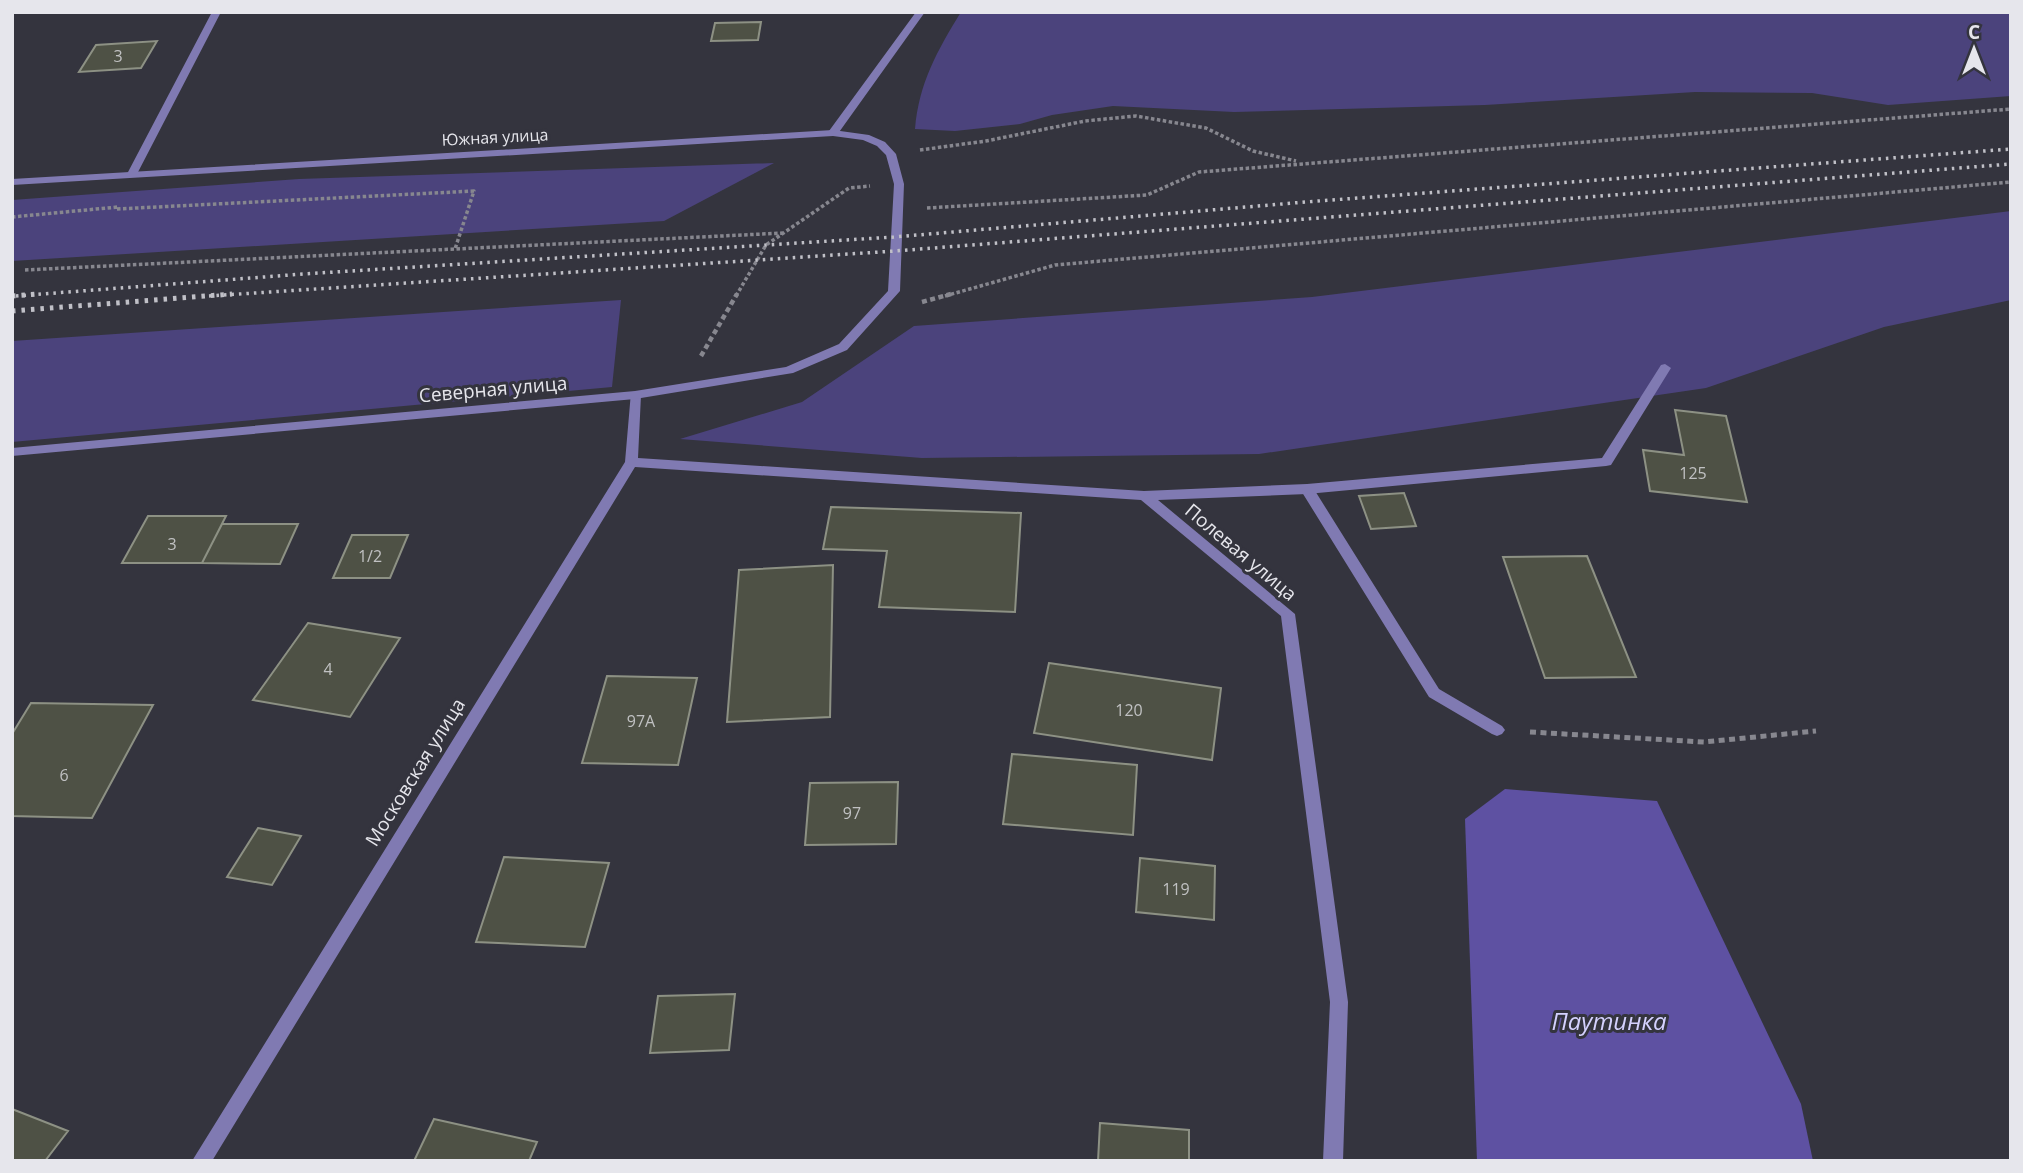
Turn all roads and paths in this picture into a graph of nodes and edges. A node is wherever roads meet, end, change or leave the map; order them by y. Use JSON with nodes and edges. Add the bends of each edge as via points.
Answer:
{"nodes":[{"id":1,"x":217,"y":12,"type":"edge"},
{"id":2,"x":921,"y":12,"type":"edge"},
{"id":3,"x":2011,"y":109,"type":"edge"},
{"id":4,"x":834,"y":132,"type":"junction"},
{"id":5,"x":891,"y":154,"type":"junction"},
{"id":6,"x":1302,"y":163,"type":"junction"},
{"id":7,"x":132,"y":174,"type":"junction"},
{"id":8,"x":12,"y":182,"type":"edge"},
{"id":9,"x":2011,"y":182,"type":"edge"},
{"id":10,"x":899,"y":184,"type":"junction"},
{"id":11,"x":117,"y":209,"type":"dead end"},
{"id":12,"x":897,"y":210,"type":"junction"},
{"id":13,"x":783,"y":233,"type":"junction"},
{"id":14,"x":455,"y":249,"type":"junction"},
{"id":15,"x":25,"y":270,"type":"dead end"},
{"id":16,"x":874,"y":315,"type":"junction"},
{"id":17,"x":1665,"y":368,"type":"dead end"},
{"id":18,"x":684,"y":387,"type":"junction"},
{"id":19,"x":635,"y":395,"type":"junction"},
{"id":20,"x":12,"y":452,"type":"edge"},
{"id":21,"x":631,"y":462,"type":"junction"},
{"id":22,"x":1307,"y":489,"type":"junction"},
{"id":23,"x":1144,"y":496,"type":"junction"},
{"id":24,"x":1497,"y":730,"type":"joint"},
{"id":25,"x":1816,"y":732,"type":"dead end"},
{"id":26,"x":201,"y":1161,"type":"edge"},
{"id":27,"x":1333,"y":1161,"type":"edge"}],
"edges":[{"from":1,"to":7,"type":"street"},
{"from":2,"to":4,"type":"street"},
{"from":3,"to":6,"type":"path"},
{"from":4,"to":5,"type":"street","name":"Южная улица","via":[[865,137]]},
{"from":4,"to":7,"type":"street","name":"Южная улица"},
{"from":5,"to":6,"type":"path","via":[[1086,121],[1136,117],[1206,128],[1253,151]]},
{"from":5,"to":10,"type":"street"},
{"from":6,"to":12,"type":"path","via":[[1199,172],[1147,195]]},
{"from":7,"to":8,"type":"street","name":"Южная улица"},
{"from":9,"to":16,"type":"path","via":[[1055,265]]},
{"from":10,"to":12,"type":"street"},
{"from":10,"to":13,"type":"path","via":[[849,188]]},
{"from":11,"to":14,"type":"path","via":[[474,191]]},
{"from":12,"to":16,"type":"street","name":"Северная улица","via":[[894,290]]},
{"from":13,"to":14,"type":"path"},
{"from":13,"to":18,"type":"path","via":[[766,245],[756,260]]},
{"from":14,"to":15,"type":"path"},
{"from":16,"to":18,"type":"street","name":"Северная улица","via":[[843,346],[789,370]]},
{"from":17,"to":22,"type":"street","via":[[1606,462]]},
{"from":18,"to":19,"type":"street","name":"Северная улица"},
{"from":19,"to":20,"type":"street","name":"Северная улица"},
{"from":19,"to":21,"type":"street","name":"Московская улица"},
{"from":21,"to":23,"type":"street"},
{"from":21,"to":26,"type":"street","name":"Московская улица"},
{"from":22,"to":23,"type":"street"},
{"from":22,"to":24,"type":"street","via":[[1434,693]]},
{"from":23,"to":27,"type":"street","name":"Полевая улица","via":[[1288,614],[1339,1002]]},
{"from":24,"to":25,"type":"path","via":[[1704,742]]}]}
